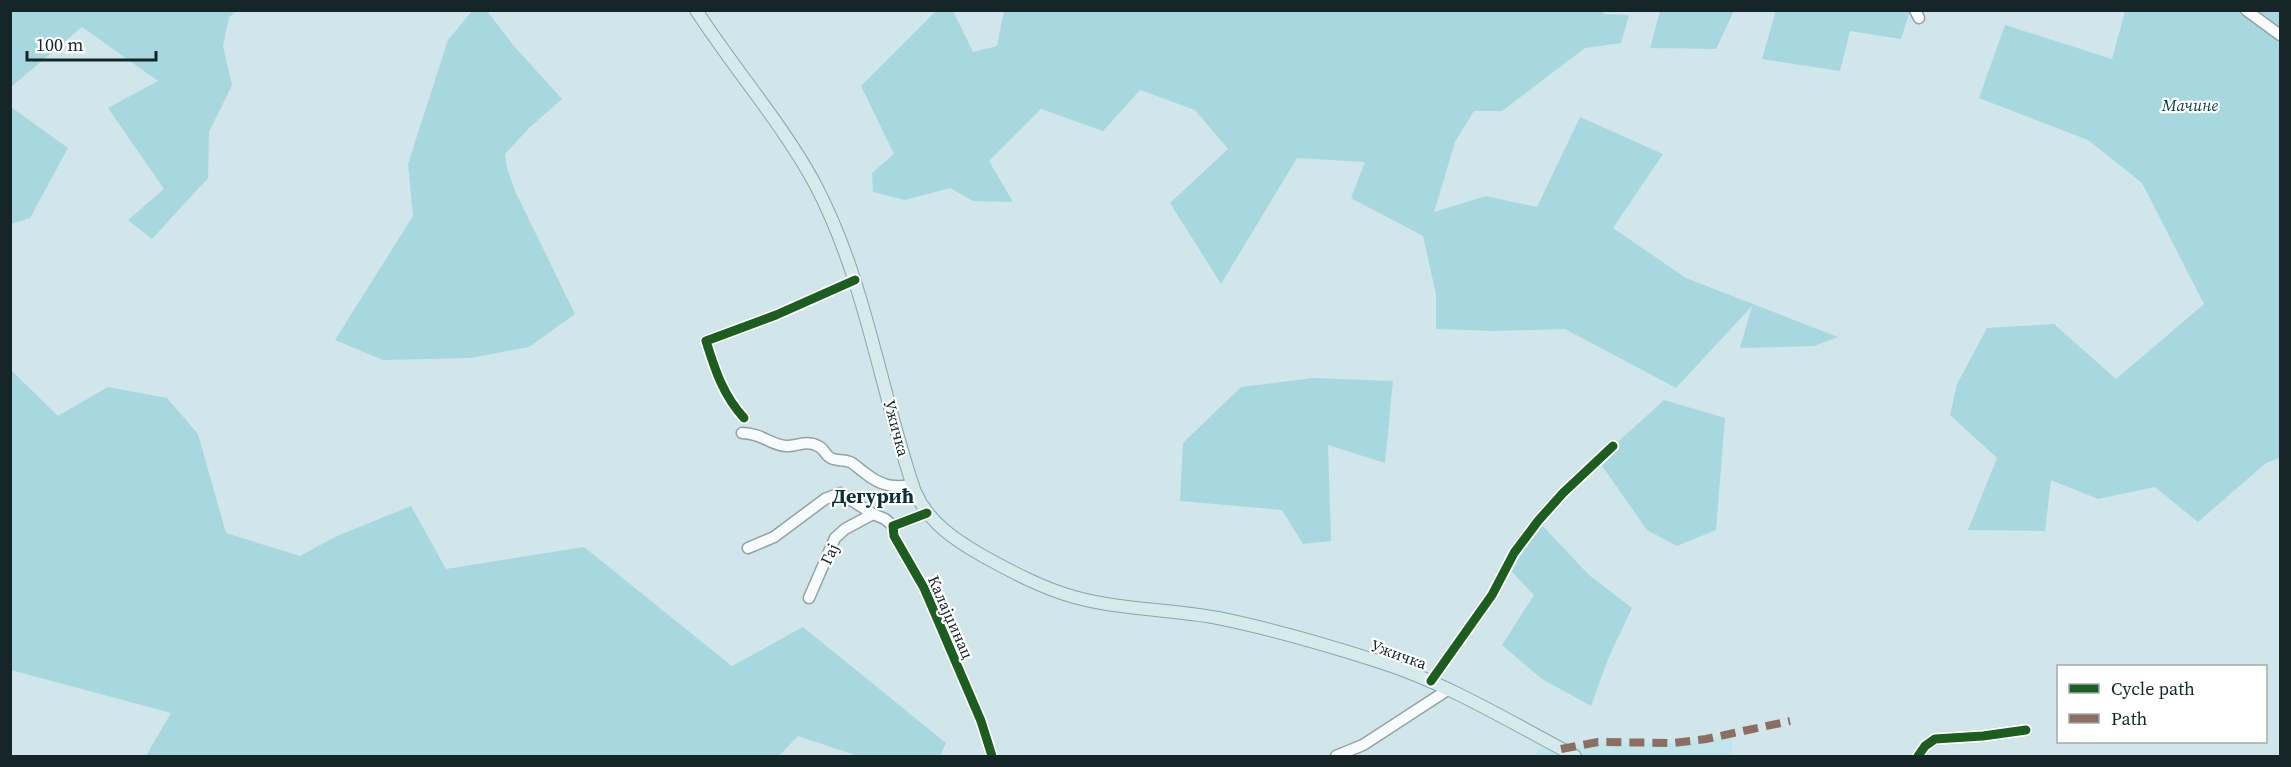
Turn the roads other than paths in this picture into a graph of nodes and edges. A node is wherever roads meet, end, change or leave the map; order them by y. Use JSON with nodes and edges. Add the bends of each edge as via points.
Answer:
{"nodes":[{"id":1,"x":696,"y":10,"type":"edge"},
{"id":2,"x":2246,"y":10,"type":"edge"},
{"id":3,"x":2280,"y":35,"type":"edge"},
{"id":4,"x":855,"y":280,"type":"junction"},
{"id":5,"x":744,"y":418,"type":"dead end"},
{"id":6,"x":742,"y":433,"type":"dead end"},
{"id":7,"x":1613,"y":446,"type":"dead end"},
{"id":8,"x":913,"y":485,"type":"junction"},
{"id":9,"x":927,"y":513,"type":"junction"},
{"id":10,"x":873,"y":514,"type":"junction"},
{"id":11,"x":893,"y":526,"type":"junction"},
{"id":12,"x":748,"y":548,"type":"dead end"},
{"id":13,"x":809,"y":598,"type":"dead end"},
{"id":14,"x":1431,"y":681,"type":"junction"},
{"id":15,"x":1449,"y":689,"type":"junction"},
{"id":16,"x":2026,"y":730,"type":"dead end"},
{"id":17,"x":992,"y":756,"type":"edge"},
{"id":18,"x":1336,"y":756,"type":"edge"},
{"id":19,"x":1575,"y":756,"type":"edge"},
{"id":20,"x":1918,"y":756,"type":"edge"}],
"edges":[{"from":1,"to":4,"type":"main road","name":"Ужичка","via":[[805,168],[834,225]]},
{"from":2,"to":3,"type":"street"},
{"from":4,"to":5,"type":"street","via":[[706,340],[722,388]]},
{"from":4,"to":8,"type":"main road","name":"Ужичка"},
{"from":6,"to":8,"type":"street","via":[[754,433],[786,446],[803,442],[816,445],[835,460],[851,462],[883,485]]},
{"from":7,"to":14,"type":"street","via":[[1538,521]]},
{"from":8,"to":9,"type":"main road","name":"Ужичка"},
{"from":9,"to":11,"type":"street"},
{"from":9,"to":14,"type":"main road","name":"Ужичка","via":[[967,547],[1026,579],[1066,595],[1233,622],[1378,661]]},
{"from":10,"to":11,"type":"street"},
{"from":10,"to":12,"type":"street","via":[[840,492],[825,498],[774,537]]},
{"from":10,"to":13,"type":"street","name":"Гај","via":[[835,538]]},
{"from":11,"to":17,"type":"street","name":"Калајџинац","via":[[894,536],[924,588]]},
{"from":14,"to":15,"type":"main road","name":"Ужичка"},
{"from":15,"to":18,"type":"street","via":[[1363,745]]},
{"from":15,"to":19,"type":"main road","name":"Ужичка"},
{"from":16,"to":20,"type":"street","via":[[1935,739]]}]}
